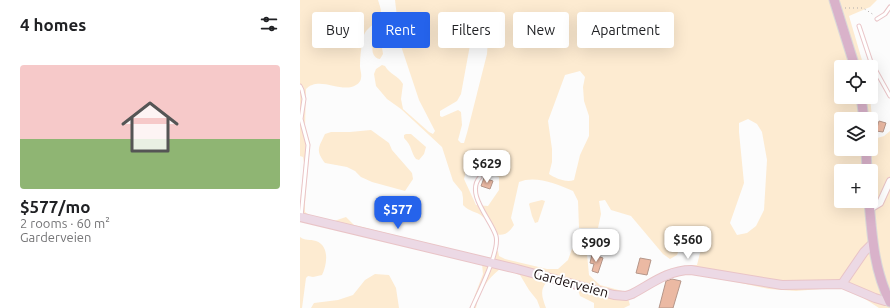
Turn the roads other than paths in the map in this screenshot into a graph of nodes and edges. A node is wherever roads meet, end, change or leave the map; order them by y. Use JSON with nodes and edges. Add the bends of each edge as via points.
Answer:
{"nodes":[{"id":1,"x":834,"y":0,"type":"edge"},
{"id":2,"x":890,"y":7,"type":"edge"},
{"id":3,"x":877,"y":19,"type":"road end"},
{"id":4,"x":858,"y":26,"type":"dead end"},
{"id":5,"x":852,"y":60,"type":"edge"},
{"id":6,"x":300,"y":86,"type":"edge"},
{"id":7,"x":890,"y":96,"type":"edge"},
{"id":8,"x":480,"y":177,"type":"dead end"},
{"id":9,"x":890,"y":181,"type":"edge"},
{"id":10,"x":878,"y":203,"type":"edge"},
{"id":11,"x":870,"y":208,"type":"edge"},
{"id":12,"x":301,"y":217,"type":"edge"},
{"id":13,"x":873,"y":243,"type":"junction"},
{"id":14,"x":490,"y":263,"type":"junction"},
{"id":15,"x":842,"y":284,"type":"junction"},
{"id":16,"x":890,"y":301,"type":"edge"},
{"id":17,"x":472,"y":308,"type":"edge"}],
"edges":[{"from":1,"to":5,"type":"main road"},
{"from":2,"to":3,"type":"lane"},
{"from":4,"to":7,"type":"lane","via":[[871,62]]},
{"from":6,"to":12,"type":"lane","via":[[304,99],[301,119],[308,145]]},
{"from":8,"to":14,"type":"lane","via":[[476,185],[478,200],[497,243],[495,256]]},
{"from":9,"to":10,"type":"street"},
{"from":11,"to":13,"type":"main road"},
{"from":12,"to":14,"type":"street","name":"Garderveien"},
{"from":13,"to":15,"type":"street"},
{"from":13,"to":16,"type":"main road","via":[[880,275]]},
{"from":14,"to":15,"type":"street","name":"Garderveien","via":[[620,296],[632,294],[666,275],[681,270],[705,271],[782,285]]},
{"from":14,"to":17,"type":"lane"},
{"from":15,"to":16,"type":"street","name":"Garderveien","via":[[875,298]]}]}
